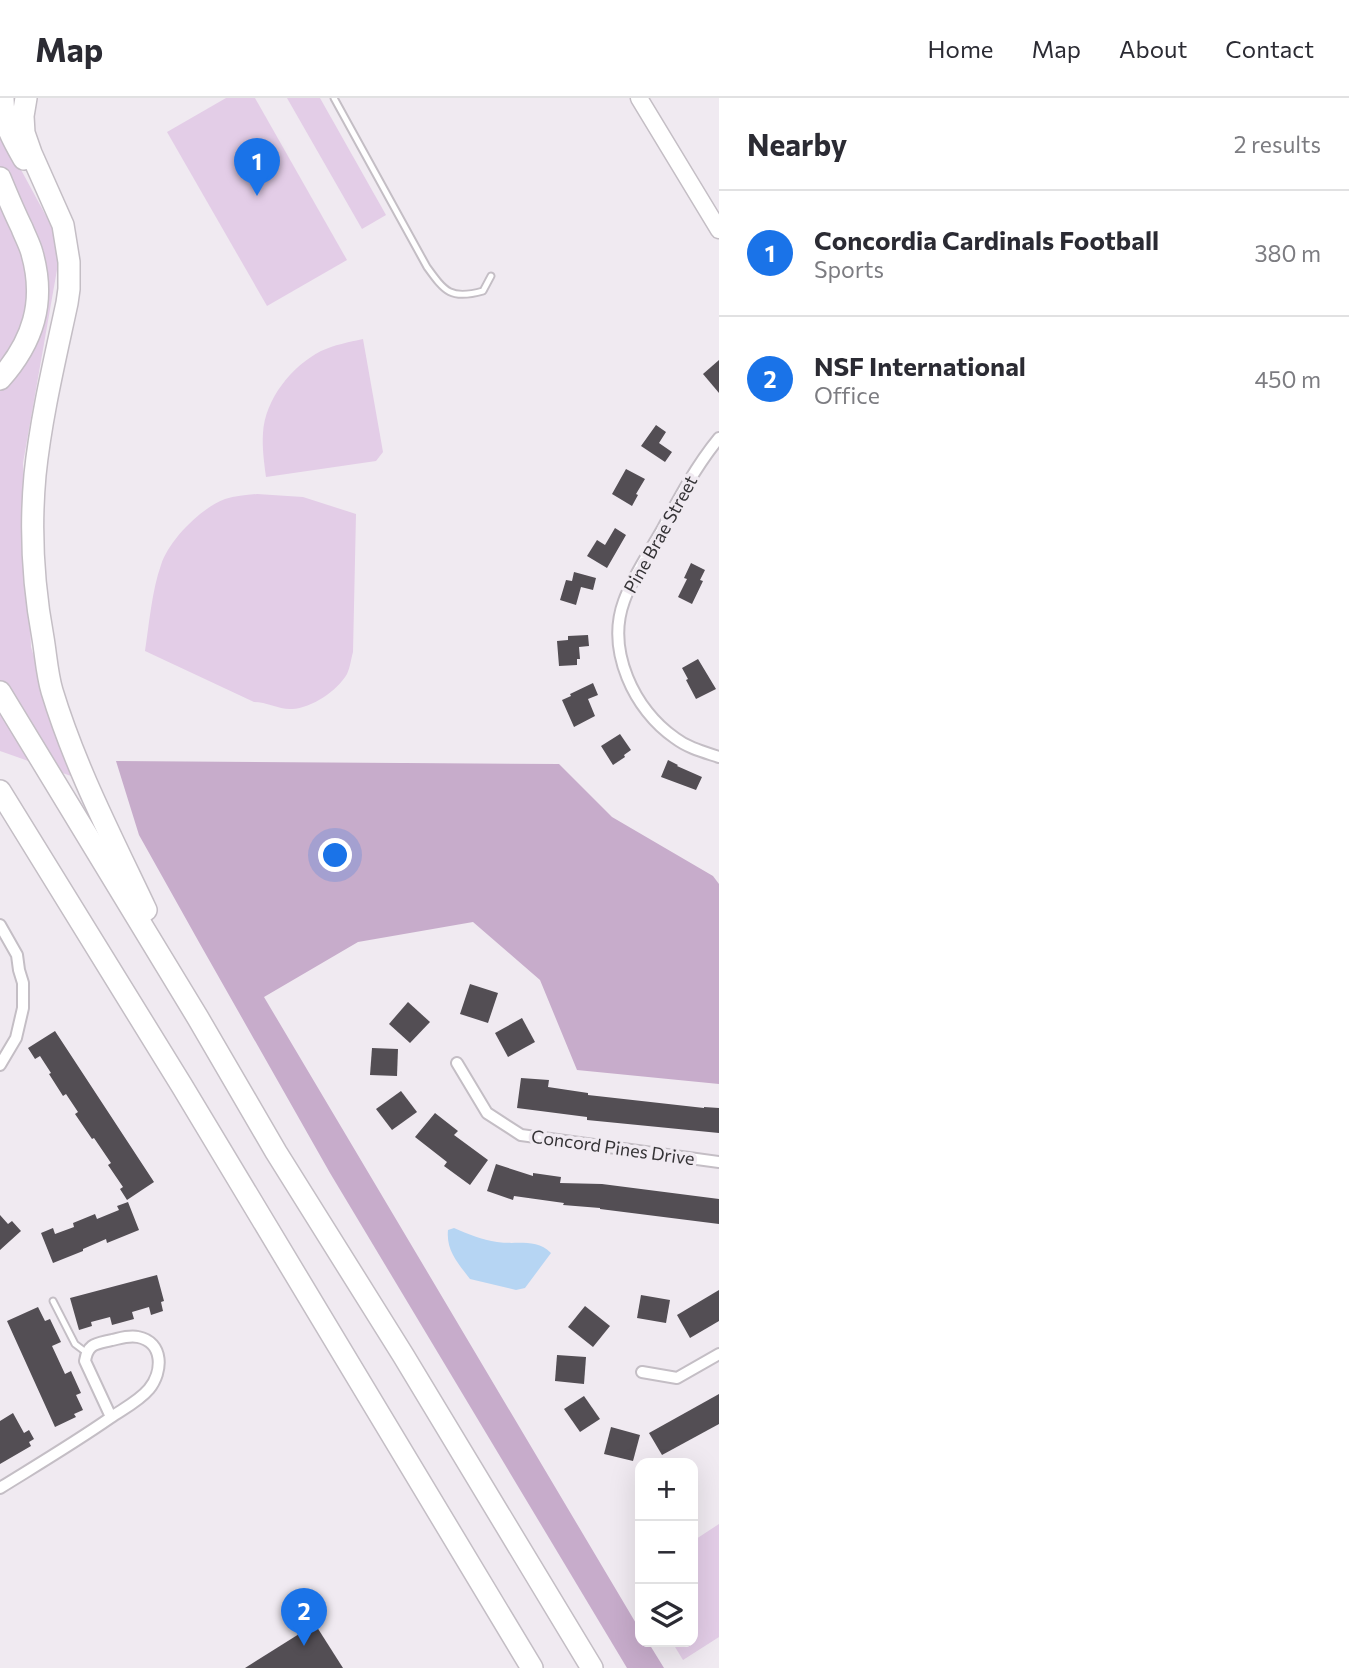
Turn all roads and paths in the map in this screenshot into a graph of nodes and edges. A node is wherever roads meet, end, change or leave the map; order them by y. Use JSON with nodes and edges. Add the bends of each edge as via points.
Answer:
{"nodes":[{"id":1,"x":3,"y":98,"type":"edge"},
{"id":2,"x":26,"y":98,"type":"edge"},
{"id":3,"x":334,"y":98,"type":"edge"},
{"id":4,"x":639,"y":98,"type":"edge"},
{"id":5,"x":0,"y":178,"type":"edge"},
{"id":6,"x":51,"y":199,"type":"junction"},
{"id":7,"x":719,"y":230,"type":"edge"},
{"id":8,"x":491,"y":276,"type":"dead end"},
{"id":9,"x":0,"y":379,"type":"edge"},
{"id":10,"x":719,"y":439,"type":"edge"},
{"id":11,"x":0,"y":692,"type":"edge"},
{"id":12,"x":719,"y":757,"type":"edge"},
{"id":13,"x":0,"y":791,"type":"edge"},
{"id":14,"x":0,"y":819,"type":"edge"},
{"id":15,"x":79,"y":920,"type":"junction"},
{"id":16,"x":0,"y":925,"type":"edge"},
{"id":17,"x":198,"y":1018,"type":"junction"},
{"id":18,"x":457,"y":1063,"type":"dead end"},
{"id":19,"x":0,"y":1065,"type":"edge"},
{"id":20,"x":719,"y":1162,"type":"edge"},
{"id":21,"x":53,"y":1301,"type":"dead end"},
{"id":22,"x":87,"y":1353,"type":"junction"},
{"id":23,"x":719,"y":1354,"type":"edge"},
{"id":24,"x":642,"y":1372,"type":"dead end"},
{"id":25,"x":111,"y":1417,"type":"junction"},
{"id":26,"x":0,"y":1488,"type":"edge"},
{"id":27,"x":532,"y":1668,"type":"edge"},
{"id":28,"x":592,"y":1668,"type":"edge"}],
"edges":[{"from":1,"to":6,"type":"highway","via":[[9,132]]},
{"from":2,"to":6,"type":"highway","via":[[24,133]]},
{"from":3,"to":8,"type":"lane","via":[[437,282],[450,293],[467,295],[483,291]]},
{"from":4,"to":7,"type":"street"},
{"from":5,"to":9,"type":"highway","via":[[32,251],[38,282],[37,310],[29,337]]},
{"from":6,"to":17,"type":"highway","via":[[63,225],[69,289],[45,409],[32,516],[38,609],[51,687],[92,797]]},
{"from":10,"to":12,"type":"street","name":"Pine Brae Street","via":[[692,475],[636,575],[623,603],[619,639],[629,684],[644,709],[686,746]]},
{"from":11,"to":17,"type":"highway"},
{"from":13,"to":15,"type":"highway"},
{"from":14,"to":15,"type":"highway"},
{"from":15,"to":27,"type":"highway"},
{"from":16,"to":19,"type":"street","via":[[17,955],[23,983],[16,1038]]},
{"from":17,"to":28,"type":"highway"},
{"from":18,"to":20,"type":"street","name":"Concord Pines Drive","via":[[487,1113],[521,1135]]},
{"from":21,"to":22,"type":"lane","via":[[75,1344]]},
{"from":22,"to":25,"type":"street","via":[[85,1361]]},
{"from":22,"to":25,"type":"street","via":[[91,1346],[127,1336],[138,1336],[155,1346],[158,1372],[150,1387]]},
{"from":23,"to":24,"type":"street","via":[[677,1378]]},
{"from":25,"to":26,"type":"street"}]}
